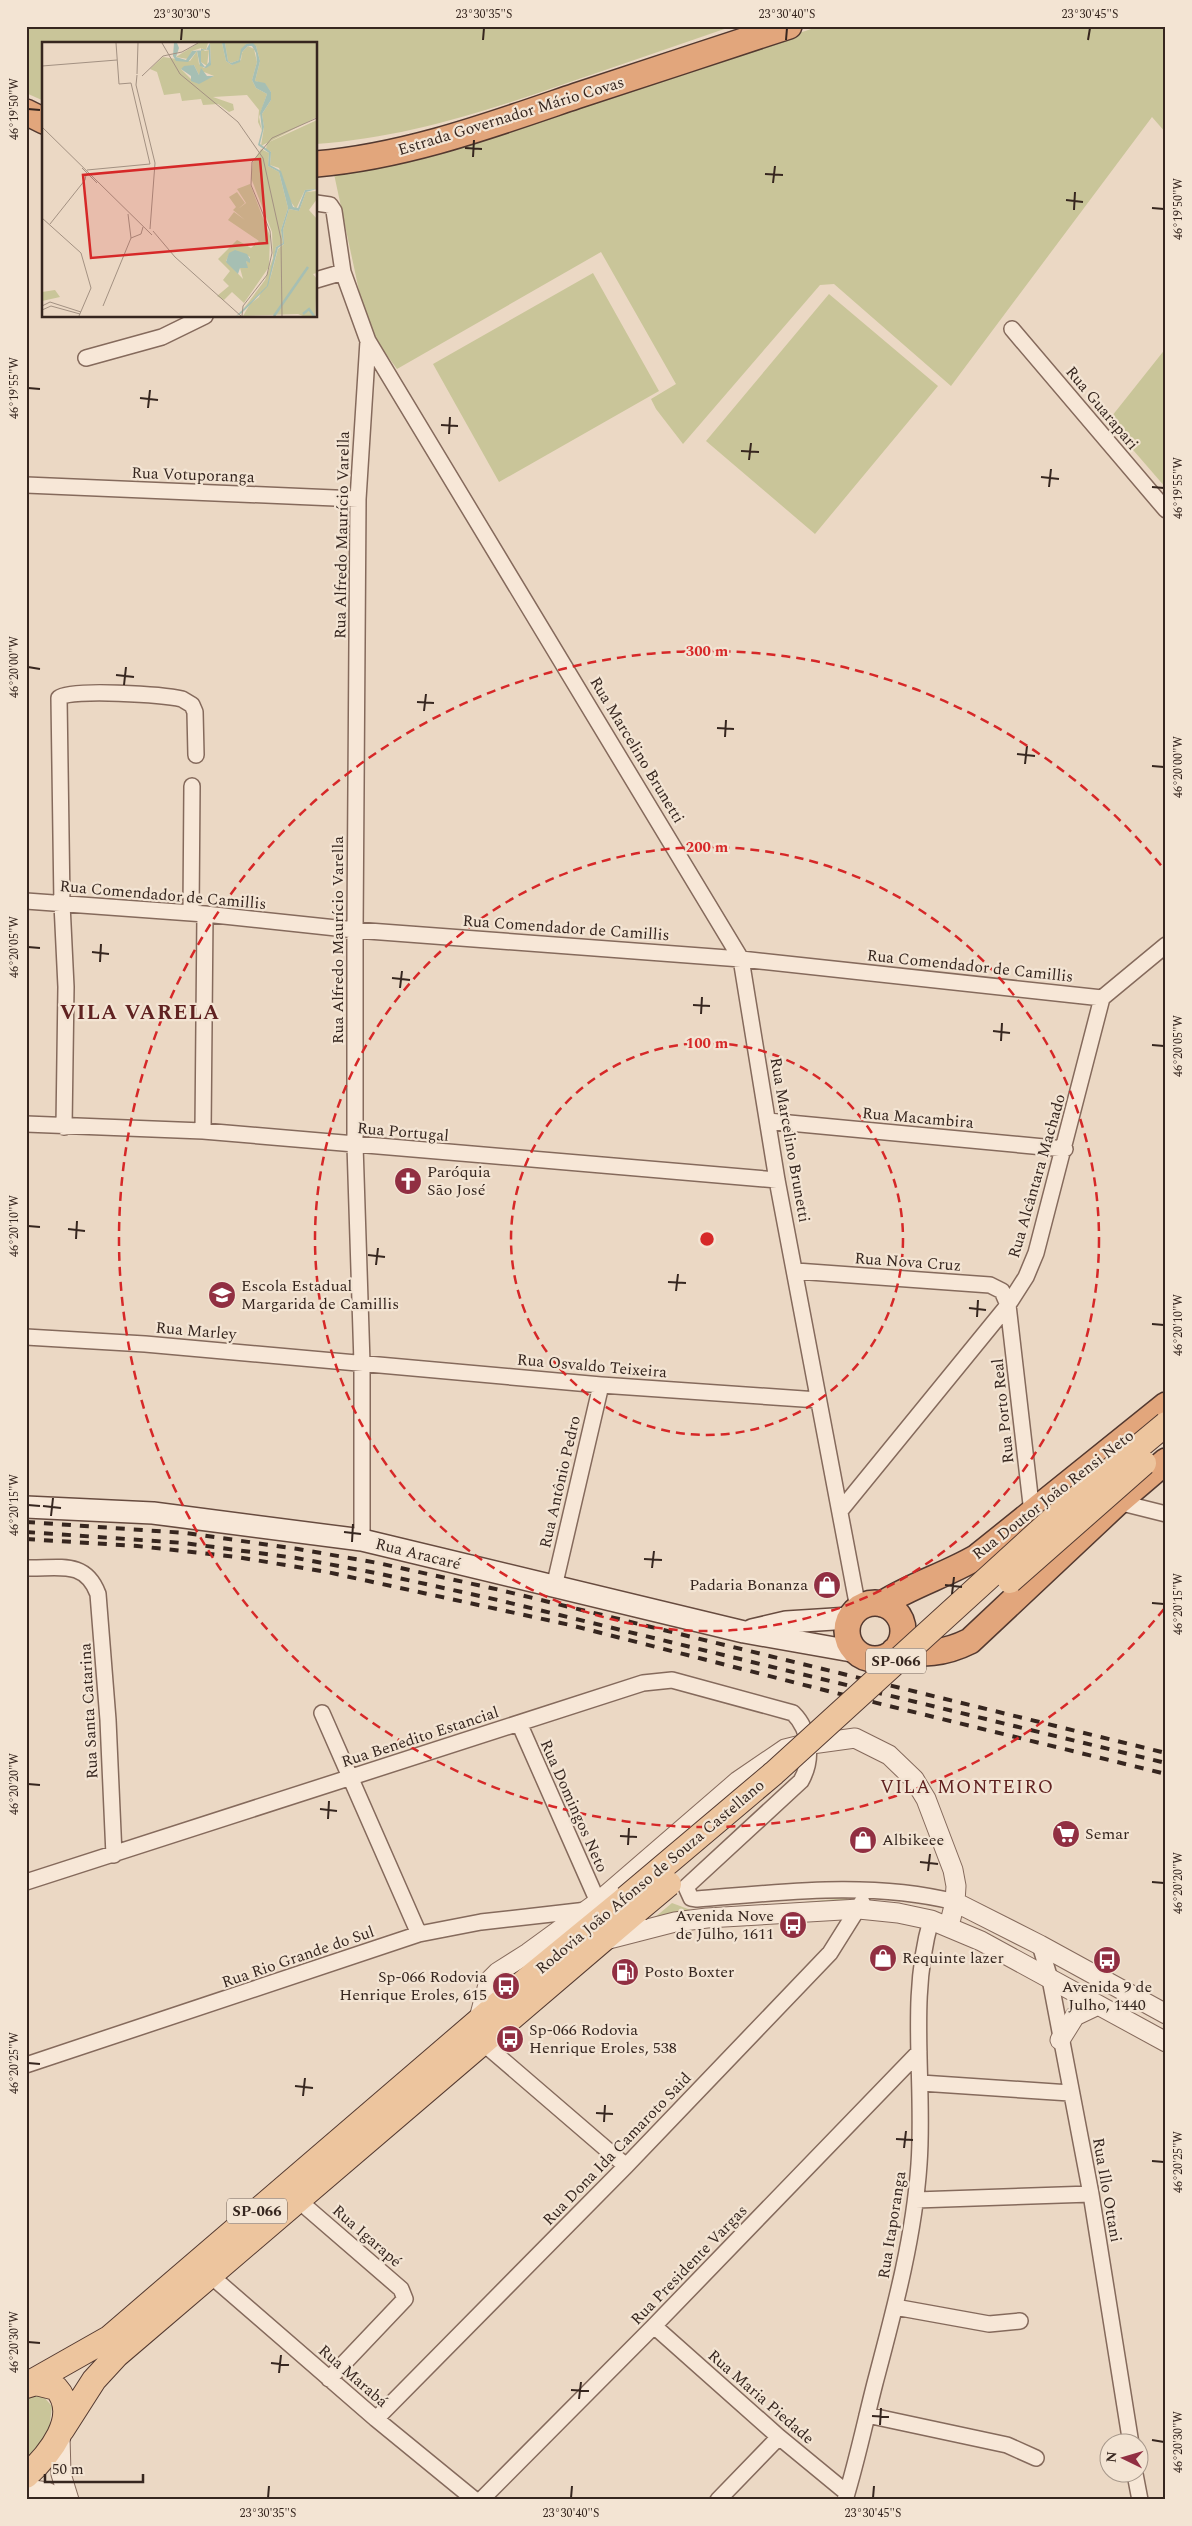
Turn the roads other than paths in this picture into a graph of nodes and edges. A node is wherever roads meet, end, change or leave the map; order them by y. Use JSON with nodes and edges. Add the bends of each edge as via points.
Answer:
{"nodes":[{"id":1,"x":789,"y":26,"type":"edge"},
{"id":2,"x":26,"y":112,"type":"edge"},
{"id":3,"x":42,"y":120,"type":"edge"},
{"id":4,"x":318,"y":164,"type":"edge"},
{"id":5,"x":318,"y":203,"type":"edge"},
{"id":6,"x":343,"y":272,"type":"junction"},
{"id":7,"x":318,"y":279,"type":"edge"},
{"id":8,"x":201,"y":318,"type":"edge"},
{"id":9,"x":1012,"y":329,"type":"dead end"},
{"id":10,"x":368,"y":341,"type":"junction"},
{"id":11,"x":86,"y":358,"type":"dead end"},
{"id":12,"x":26,"y":485,"type":"edge"},
{"id":13,"x":358,"y":499,"type":"junction"},
{"id":14,"x":1166,"y":510,"type":"edge"},
{"id":15,"x":196,"y":755,"type":"dead end"},
{"id":16,"x":192,"y":786,"type":"dead end"},
{"id":17,"x":26,"y":901,"type":"edge"},
{"id":18,"x":62,"y":904,"type":"junction"},
{"id":19,"x":198,"y":914,"type":"junction"},
{"id":20,"x":355,"y":930,"type":"junction"},
{"id":21,"x":1166,"y":944,"type":"edge"},
{"id":22,"x":741,"y":959,"type":"junction"},
{"id":23,"x":1102,"y":998,"type":"junction"},
{"id":24,"x":768,"y":1121,"type":"junction"},
{"id":25,"x":26,"y":1124,"type":"edge"},
{"id":26,"x":64,"y":1127,"type":"junction"},
{"id":27,"x":203,"y":1132,"type":"junction"},
{"id":28,"x":356,"y":1145,"type":"junction"},
{"id":29,"x":1065,"y":1149,"type":"junction"},
{"id":30,"x":777,"y":1180,"type":"junction"},
{"id":31,"x":796,"y":1271,"type":"junction"},
{"id":32,"x":1008,"y":1305,"type":"junction"},
{"id":33,"x":26,"y":1337,"type":"edge"},
{"id":34,"x":362,"y":1363,"type":"junction"},
{"id":35,"x":601,"y":1385,"type":"junction"},
{"id":36,"x":818,"y":1400,"type":"junction"},
{"id":37,"x":1166,"y":1405,"type":"edge"},
{"id":38,"x":1166,"y":1424,"type":"edge"},
{"id":39,"x":1166,"y":1445,"type":"edge"},
{"id":40,"x":1166,"y":1461,"type":"edge"},
{"id":41,"x":1118,"y":1502,"type":"junction"},
{"id":42,"x":26,"y":1507,"type":"edge"},
{"id":43,"x":840,"y":1511,"type":"junction"},
{"id":44,"x":1032,"y":1513,"type":"junction"},
{"id":45,"x":1166,"y":1514,"type":"edge"},
{"id":46,"x":362,"y":1540,"type":"junction"},
{"id":47,"x":26,"y":1568,"type":"edge"},
{"id":48,"x":554,"y":1587,"type":"junction"},
{"id":49,"x":864,"y":1610,"type":"junction"},
{"id":50,"x":744,"y":1632,"type":"junction"},
{"id":51,"x":894,"y":1651,"type":"junction"},
{"id":52,"x":857,"y":1652,"type":"junction"},
{"id":53,"x":322,"y":1713,"type":"dead end"},
{"id":54,"x":519,"y":1723,"type":"junction"},
{"id":55,"x":809,"y":1744,"type":"junction"},
{"id":56,"x":350,"y":1779,"type":"junction"},
{"id":57,"x":114,"y":1855,"type":"junction"},
{"id":58,"x":26,"y":1882,"type":"edge"},
{"id":59,"x":866,"y":1890,"type":"junction"},
{"id":60,"x":955,"y":1902,"type":"junction"},
{"id":61,"x":632,"y":1904,"type":"junction"},
{"id":62,"x":592,"y":1906,"type":"junction"},
{"id":63,"x":859,"y":1909,"type":"junction"},
{"id":64,"x":931,"y":1920,"type":"junction"},
{"id":65,"x":949,"y":1926,"type":"junction"},
{"id":66,"x":419,"y":1934,"type":"junction"},
{"id":67,"x":604,"y":1940,"type":"junction"},
{"id":68,"x":1040,"y":1945,"type":"junction"},
{"id":69,"x":1050,"y":1979,"type":"junction"},
{"id":70,"x":1096,"y":2006,"type":"junction"},
{"id":71,"x":1166,"y":2014,"type":"edge"},
{"id":72,"x":480,"y":2032,"type":"junction"},
{"id":73,"x":1060,"y":2040,"type":"junction"},
{"id":74,"x":1166,"y":2042,"type":"edge"},
{"id":75,"x":919,"y":2052,"type":"junction"},
{"id":76,"x":26,"y":2065,"type":"edge"},
{"id":77,"x":921,"y":2083,"type":"junction"},
{"id":78,"x":1070,"y":2093,"type":"junction"},
{"id":79,"x":626,"y":2166,"type":"junction"},
{"id":80,"x":1091,"y":2194,"type":"junction"},
{"id":81,"x":298,"y":2200,"type":"junction"},
{"id":82,"x":916,"y":2200,"type":"junction"},
{"id":83,"x":210,"y":2275,"type":"junction"},
{"id":84,"x":895,"y":2307,"type":"junction"},
{"id":85,"x":1020,"y":2321,"type":"dead end"},
{"id":86,"x":654,"y":2326,"type":"junction"},
{"id":87,"x":329,"y":2378,"type":"junction"},
{"id":88,"x":26,"y":2385,"type":"edge"},
{"id":89,"x":867,"y":2415,"type":"junction"},
{"id":90,"x":376,"y":2419,"type":"junction"},
{"id":91,"x":61,"y":2433,"type":"junction"},
{"id":92,"x":1129,"y":2434,"type":"edge"},
{"id":93,"x":778,"y":2437,"type":"junction"},
{"id":94,"x":1036,"y":2458,"type":"dead end"},
{"id":95,"x":26,"y":2476,"type":"edge"},
{"id":96,"x":1137,"y":2484,"type":"edge"},
{"id":97,"x":26,"y":2489,"type":"edge"},
{"id":98,"x":846,"y":2496,"type":"edge"},
{"id":99,"x":61,"y":2500,"type":"edge"},
{"id":100,"x":69,"y":2500,"type":"edge"},
{"id":101,"x":476,"y":2500,"type":"edge"},
{"id":102,"x":481,"y":2500,"type":"edge"},
{"id":103,"x":718,"y":2500,"type":"edge"},
{"id":104,"x":1140,"y":2500,"type":"edge"}],
"edges":[{"from":1,"to":4,"type":"highway","name":"Estrada Governador Mário Covas","via":[[471,132],[399,152]]},
{"from":2,"to":3,"type":"highway"},
{"from":5,"to":6,"type":"street","name":"Rua Marcelino Brunetti","via":[[330,205],[334,211]]},
{"from":6,"to":7,"type":"street"},
{"from":6,"to":10,"type":"street","name":"Rua Marcelino Brunetti"},
{"from":8,"to":11,"type":"street","via":[[162,337]]},
{"from":9,"to":14,"type":"street","name":"Rua Guarapari"},
{"from":10,"to":13,"type":"street","name":"Rua Alfredo Maurício Varella"},
{"from":10,"to":22,"type":"street","name":"Rua Marcelino Brunetti"},
{"from":12,"to":13,"type":"street","name":"Rua Votuporanga"},
{"from":13,"to":20,"type":"street","name":"Rua Alfredo Maurício Varella"},
{"from":15,"to":18,"type":"street","via":[[195,712],[192,705],[178,698],[71,692],[59,698]]},
{"from":16,"to":19,"type":"street"},
{"from":17,"to":18,"type":"street","name":"Rua Comendador de Camillis"},
{"from":18,"to":19,"type":"street","name":"Rua Comendador de Camillis"},
{"from":18,"to":26,"type":"street","via":[[66,988]]},
{"from":19,"to":20,"type":"street","name":"Rua Comendador de Camillis"},
{"from":19,"to":27,"type":"street"},
{"from":20,"to":22,"type":"street","name":"Rua Comendador de Camillis"},
{"from":20,"to":28,"type":"street","name":"Rua Alfredo Maurício Varella"},
{"from":21,"to":23,"type":"street"},
{"from":22,"to":23,"type":"street","name":"Rua Comendador de Camillis"},
{"from":22,"to":24,"type":"street","name":"Rua Marcelino Brunetti"},
{"from":23,"to":29,"type":"street","name":"Rua Alcântara Machado"},
{"from":24,"to":29,"type":"street","name":"Rua Macambira"},
{"from":24,"to":30,"type":"street","name":"Rua Marcelino Brunetti"},
{"from":25,"to":26,"type":"street","name":"Rua Portugal"},
{"from":26,"to":27,"type":"street","name":"Rua Portugal"},
{"from":27,"to":28,"type":"street","name":"Rua Portugal"},
{"from":28,"to":30,"type":"street","name":"Rua Portugal"},
{"from":28,"to":34,"type":"street","name":"Rua Alfredo Maurício Varella"},
{"from":29,"to":32,"type":"street","name":"Rua Alcântara Machado","via":[[1036,1253],[1026,1277]]},
{"from":30,"to":31,"type":"street","name":"Rua Marcelino Brunetti"},
{"from":31,"to":32,"type":"street","name":"Rua Nova Cruz","via":[[990,1285],[1002,1292]]},
{"from":31,"to":36,"type":"street","name":"Rua Marcelino Brunetti"},
{"from":32,"to":43,"type":"street","name":"Rua Alcântara Machado"},
{"from":32,"to":44,"type":"street","name":"Rua Porto Real"},
{"from":33,"to":34,"type":"street","name":"Rua Marley"},
{"from":34,"to":35,"type":"street","name":"Rua Osvaldo Teixeira"},
{"from":34,"to":46,"type":"street","name":"Rua Alfredo Maurício Varella"},
{"from":35,"to":36,"type":"street","name":"Rua Osvaldo Teixeira"},
{"from":35,"to":48,"type":"street","name":"Rua Antônio Pedro"},
{"from":36,"to":43,"type":"street","name":"Rua Marcelino Brunetti"},
{"from":37,"to":44,"type":"highway","name":"Rua Doutor João Rensi Neto"},
{"from":38,"to":61,"type":"main road","name":"Rodovia João Afonso de Souza Castellano","number":"SP-066","bridge":true,"via":[[1066,1507]]},
{"from":39,"to":61,"type":"main road","name":"Rodovia João Afonso de Souza Castellano","number":"SP-066","bridge":true,"via":[[1075,1522],[824,1747]]},
{"from":40,"to":41,"type":"highway"},
{"from":41,"to":45,"type":"street"},
{"from":41,"to":51,"type":"highway","via":[[970,1640],[952,1650],[935,1654]]},
{"from":42,"to":46,"type":"main road","name":"Rua Aracaré","via":[[153,1513]]},
{"from":43,"to":49,"type":"street","name":"Rua Marcelino Brunetti"},
{"from":44,"to":49,"type":"highway","name":"Rua Doutor João Rensi Neto","via":[[977,1558]]},
{"from":46,"to":48,"type":"main road","name":"Rua Aracaré"},
{"from":47,"to":57,"type":"street","name":"Rua Santa Catarina","via":[[70,1568],[83,1571],[94,1582],[100,1605]]},
{"from":48,"to":50,"type":"main road","name":"Rua Aracaré"},
{"from":49,"to":50,"type":"main road","name":"Rua Aracaré"},
{"from":49,"to":51,"type":"highway","via":[[898,1615],[902,1634]]},
{"from":49,"to":52,"type":"highway","via":[[848,1625],[848,1640]]},
{"from":50,"to":52,"type":"main road","name":"Rua Aracaré"},
{"from":51,"to":52,"type":"highway","via":[[876,1659]]},
{"from":53,"to":56,"type":"street"},
{"from":54,"to":55,"type":"street","name":"Rua Benedito Estancial","via":[[643,1683],[672,1680],[794,1713]]},
{"from":54,"to":56,"type":"street","name":"Rua Benedito Estancial"},
{"from":54,"to":62,"type":"street","name":"Rua Domingos Neto"},
{"from":55,"to":59,"type":"street","via":[[807,1770],[801,1781],[686,1887],[691,1898],[698,1899],[809,1890]]},
{"from":55,"to":60,"type":"street","via":[[855,1738],[889,1755],[914,1779],[926,1799],[953,1870]]},
{"from":55,"to":62,"type":"street","via":[[785,1749],[738,1781]]},
{"from":56,"to":57,"type":"street","name":"Rua Benedito Estancial"},
{"from":56,"to":66,"type":"street"},
{"from":57,"to":58,"type":"street","name":"Rua Benedito Estancial"},
{"from":59,"to":60,"type":"street","via":[[916,1893]]},
{"from":59,"to":63,"type":"street","name":"Rua Dona Ida Camaroto Said"},
{"from":60,"to":65,"type":"street"},
{"from":60,"to":68,"type":"street"},
{"from":61,"to":67,"type":"main road","name":"Rodovia João Afonso de Souza Castellano","number":"SP-066"},
{"from":61,"to":72,"type":"main road","name":"Rodovia João Afonso de Souza Castellano","number":"SP-066"},
{"from":62,"to":66,"type":"street","name":"Rua Rio Grande do Sul"},
{"from":62,"to":72,"type":"street","via":[[489,1981]]},
{"from":63,"to":64,"type":"street"},
{"from":63,"to":67,"type":"street","via":[[674,1922]]},
{"from":63,"to":79,"type":"street","name":"Rua Dona Ida Camaroto Said","via":[[830,1953]]},
{"from":64,"to":65,"type":"street"},
{"from":64,"to":75,"type":"street","name":"Rua Itaporanga","via":[[920,1965]]},
{"from":65,"to":69,"type":"street"},
{"from":66,"to":76,"type":"street","name":"Rua Rio Grande do Sul"},
{"from":67,"to":72,"type":"main road","name":"Rodovia João Afonso de Souza Castellano","number":"SP-066"},
{"from":68,"to":69,"type":"street","name":"Rua Illo Ottani"},
{"from":68,"to":71,"type":"street"},
{"from":69,"to":70,"type":"street"},
{"from":69,"to":73,"type":"street","name":"Rua Illo Ottani"},
{"from":70,"to":73,"type":"street","via":[[1075,2016]]},
{"from":70,"to":74,"type":"street"},
{"from":72,"to":79,"type":"street"},
{"from":72,"to":81,"type":"main road","name":"Rodovia João Afonso de Souza Castellano","number":"SP-066"},
{"from":72,"to":88,"type":"main road","name":"Rodovia João Afonso de Souza Castellano","number":"SP-066","via":[[110,2338]]},
{"from":73,"to":78,"type":"street","name":"Rua Illo Ottani"},
{"from":75,"to":77,"type":"street","name":"Rua Itaporanga"},
{"from":75,"to":86,"type":"street","name":"Rua Presidente Vargas"},
{"from":77,"to":78,"type":"street"},
{"from":77,"to":82,"type":"street","name":"Rua Itaporanga"},
{"from":78,"to":80,"type":"street","name":"Rua Illo Ottani"},
{"from":79,"to":90,"type":"street","name":"Rua Dona Ida Camaroto Said"},
{"from":80,"to":82,"type":"street"},
{"from":80,"to":92,"type":"street","name":"Rua Illo Ottani"},
{"from":81,"to":83,"type":"main road","name":"Rodovia João Afonso de Souza Castellano","number":"SP-066"},
{"from":81,"to":87,"type":"street","name":"Rua Igarapé","via":[[401,2289],[405,2299]]},
{"from":82,"to":84,"type":"street","name":"Rua Itaporanga"},
{"from":83,"to":87,"type":"street","name":"Rua Marabá"},
{"from":83,"to":91,"type":"main road","name":"Rodovia João Afonso de Souza Castellano","number":"SP-066","via":[[117,2355],[94,2380]]},
{"from":84,"to":85,"type":"street","via":[[989,2324]]},
{"from":84,"to":89,"type":"street","name":"Rua Itaporanga"},
{"from":86,"to":93,"type":"street","name":"Rua Maria Piedade"},
{"from":86,"to":102,"type":"street","name":"Rua Presidente Vargas"},
{"from":87,"to":90,"type":"street","name":"Rua Marabá"},
{"from":88,"to":91,"type":"main road","number":"SP-066","via":[[46,2385],[56,2388],[62,2395],[65,2402]]},
{"from":89,"to":94,"type":"street","via":[[1008,2445]]},
{"from":89,"to":98,"type":"street","name":"Rua Itaporanga"},
{"from":90,"to":101,"type":"street","name":"Rua Marabá"},
{"from":91,"to":95,"type":"main road","number":"SP-066"},
{"from":91,"to":100,"type":"street","via":[[60,2474]]},
{"from":93,"to":98,"type":"street","name":"Rua Maria Piedade"},
{"from":93,"to":103,"type":"street"},
{"from":96,"to":104,"type":"street"},
{"from":97,"to":99,"type":"street","via":[[47,2492]]}]}
